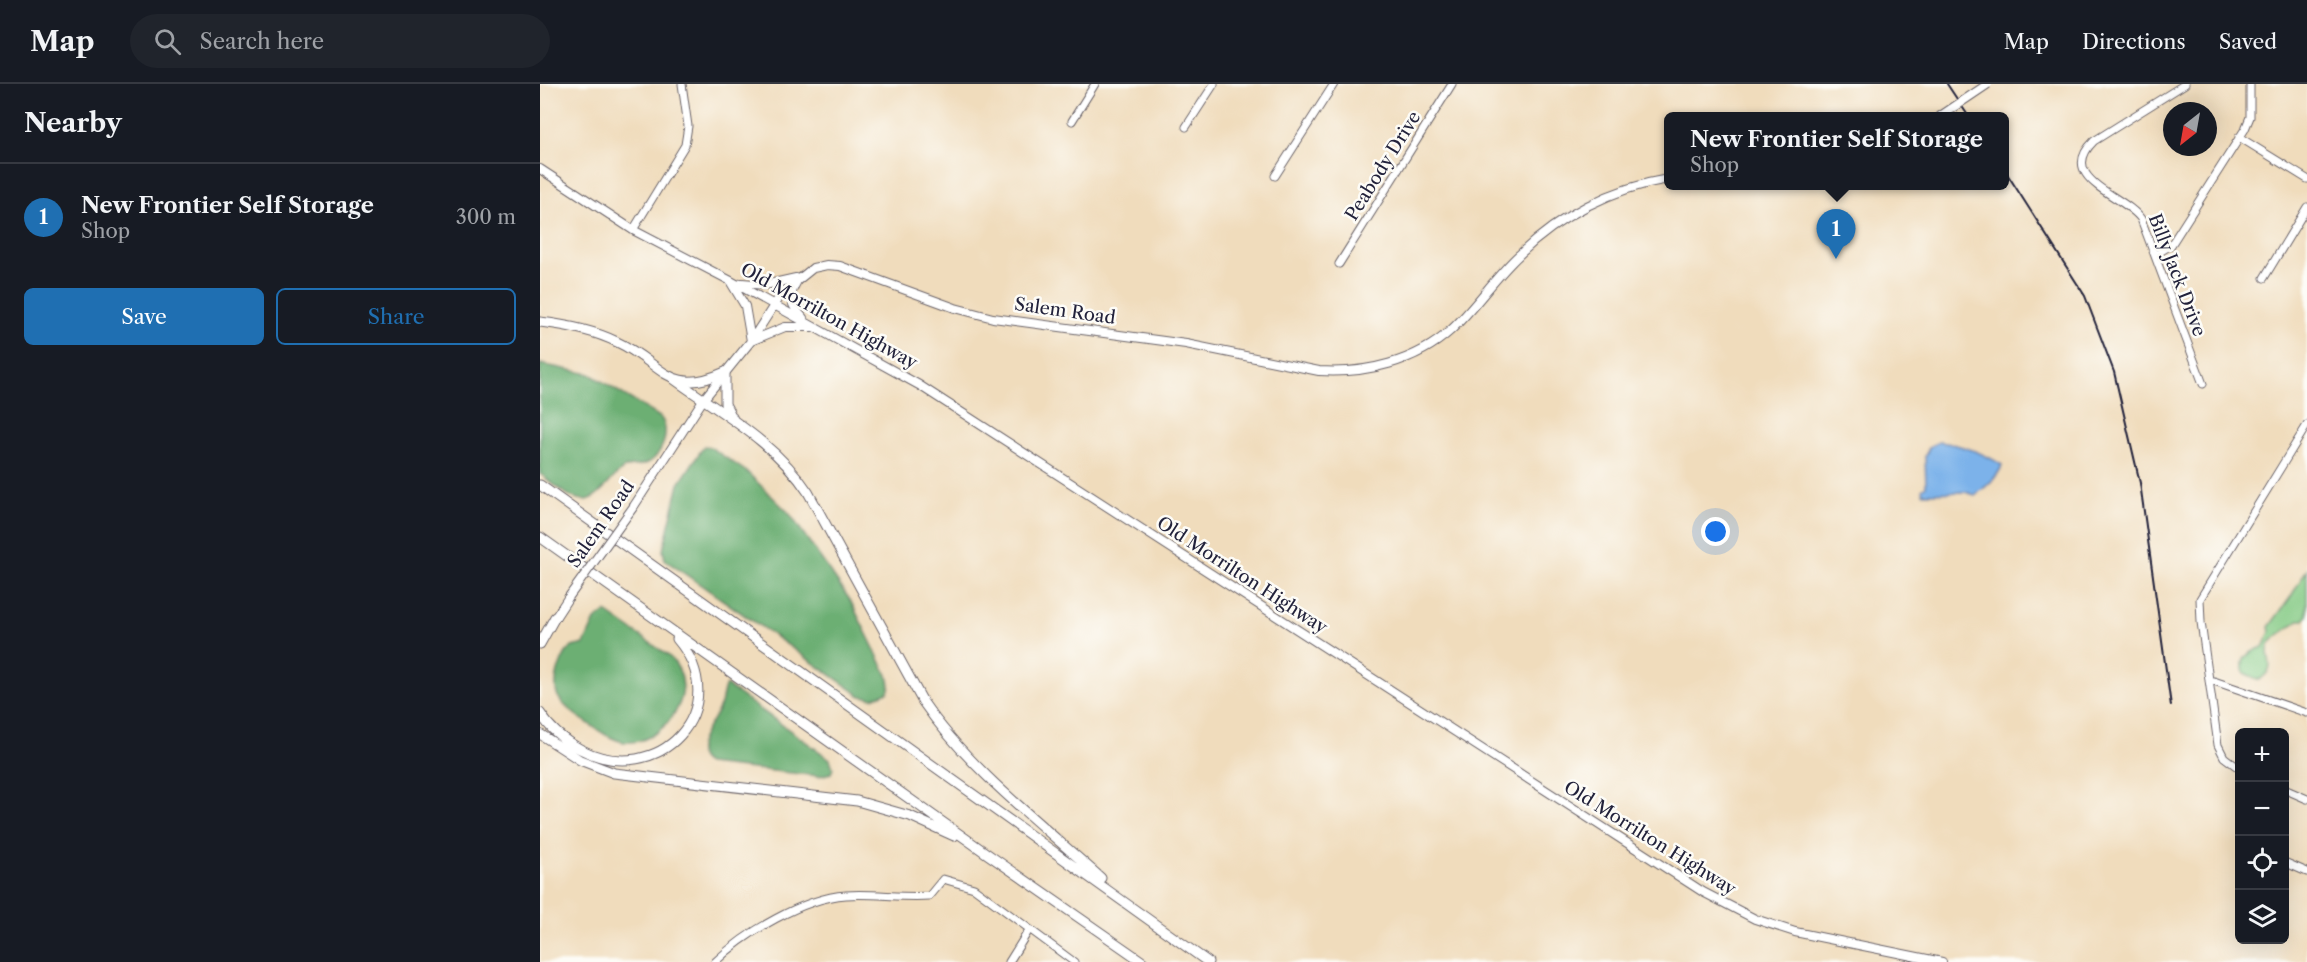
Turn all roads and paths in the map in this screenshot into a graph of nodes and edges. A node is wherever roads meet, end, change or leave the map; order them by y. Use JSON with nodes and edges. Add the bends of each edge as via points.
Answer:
{"nodes":[{"id":1,"x":681,"y":84,"type":"edge"},
{"id":2,"x":1095,"y":84,"type":"edge"},
{"id":3,"x":1214,"y":84,"type":"edge"},
{"id":4,"x":1334,"y":84,"type":"edge"},
{"id":5,"x":1452,"y":84,"type":"edge"},
{"id":6,"x":1988,"y":84,"type":"edge"},
{"id":7,"x":2185,"y":84,"type":"edge"},
{"id":8,"x":2250,"y":84,"type":"edge"},
{"id":9,"x":1946,"y":112,"type":"edge"},
{"id":10,"x":1072,"y":121,"type":"dead end"},
{"id":11,"x":1186,"y":127,"type":"dead end"},
{"id":12,"x":2240,"y":138,"type":"junction"},
{"id":13,"x":540,"y":169,"type":"edge"},
{"id":14,"x":1275,"y":176,"type":"dead end"},
{"id":15,"x":2307,"y":179,"type":"edge"},
{"id":16,"x":1664,"y":180,"type":"edge"},
{"id":17,"x":2307,"y":207,"type":"edge"},
{"id":18,"x":633,"y":230,"type":"junction"},
{"id":19,"x":2155,"y":255,"type":"junction"},
{"id":20,"x":1339,"y":264,"type":"dead end"},
{"id":21,"x":799,"y":277,"type":"junction"},
{"id":22,"x":2264,"y":278,"type":"dead end"},
{"id":23,"x":729,"y":280,"type":"junction"},
{"id":24,"x":773,"y":304,"type":"junction"},
{"id":25,"x":540,"y":322,"type":"edge"},
{"id":26,"x":812,"y":327,"type":"junction"},
{"id":27,"x":751,"y":341,"type":"junction"},
{"id":28,"x":725,"y":372,"type":"junction"},
{"id":29,"x":674,"y":379,"type":"junction"},
{"id":30,"x":2203,"y":384,"type":"dead end"},
{"id":31,"x":703,"y":400,"type":"junction"},
{"id":32,"x":2307,"y":425,"type":"edge"},
{"id":33,"x":746,"y":431,"type":"junction"},
{"id":34,"x":540,"y":485,"type":"edge"},
{"id":35,"x":540,"y":537,"type":"edge"},
{"id":36,"x":555,"y":617,"type":"junction"},
{"id":37,"x":666,"y":626,"type":"junction"},
{"id":38,"x":540,"y":638,"type":"edge"},
{"id":39,"x":540,"y":644,"type":"edge"},
{"id":40,"x":2210,"y":681,"type":"junction"},
{"id":41,"x":540,"y":713,"type":"edge"},
{"id":42,"x":2307,"y":713,"type":"edge"},
{"id":43,"x":540,"y":734,"type":"edge"},
{"id":44,"x":2235,"y":765,"type":"edge"},
{"id":45,"x":2289,"y":791,"type":"edge"},
{"id":46,"x":2307,"y":799,"type":"edge"},
{"id":47,"x":986,"y":853,"type":"junction"},
{"id":48,"x":2289,"y":864,"type":"edge"},
{"id":49,"x":2307,"y":872,"type":"edge"},
{"id":50,"x":1132,"y":906,"type":"junction"},
{"id":51,"x":1029,"y":930,"type":"junction"},
{"id":52,"x":715,"y":962,"type":"edge"},
{"id":53,"x":1009,"y":962,"type":"edge"},
{"id":54,"x":1074,"y":962,"type":"edge"},
{"id":55,"x":1143,"y":962,"type":"edge"},
{"id":56,"x":1208,"y":962,"type":"edge"},
{"id":57,"x":1942,"y":962,"type":"edge"}],
"edges":[{"from":1,"to":18,"type":"street","via":[[688,126],[686,145]]},
{"from":2,"to":10,"type":"street"},
{"from":3,"to":11,"type":"street"},
{"from":4,"to":14,"type":"street"},
{"from":5,"to":20,"type":"street","name":"Peabody Drive"},
{"from":6,"to":9,"type":"main road","bridge":true},
{"from":7,"to":19,"type":"street","name":"Billy Jack Drive","via":[[2094,141],[2085,153],[2083,166],[2088,179],[2137,213]]},
{"from":8,"to":12,"type":"street","via":[[2250,117]]},
{"from":12,"to":15,"type":"street"},
{"from":12,"to":19,"type":"street","via":[[2171,245]]},
{"from":13,"to":18,"type":"main road","name":"Old Morrilton Highway"},
{"from":16,"to":21,"type":"main road","name":"Salem Road","via":[[1603,198],[1548,230],[1517,256],[1435,343],[1407,358],[1347,371],[1319,371],[1186,344],[993,318],[840,266],[813,268]]},
{"from":17,"to":22,"type":"street"},
{"from":18,"to":23,"type":"main road","name":"Old Morrilton Highway"},
{"from":19,"to":30,"type":"street","name":"Billy Jack Drive"},
{"from":21,"to":23,"type":"main road","via":[[759,285]]},
{"from":21,"to":24,"type":"main road","name":"Salem Road"},
{"from":21,"to":26,"type":"main road","via":[[791,293],[792,304]]},
{"from":23,"to":24,"type":"main road","name":"Old Morrilton Highway"},
{"from":23,"to":27,"type":"main road","via":[[745,306]]},
{"from":24,"to":26,"type":"main road","name":"Old Morrilton Highway"},
{"from":24,"to":27,"type":"main road","name":"Salem Road"},
{"from":25,"to":29,"type":"highway","via":[[604,336]]},
{"from":26,"to":27,"type":"main road","via":[[785,327]]},
{"from":26,"to":57,"type":"main road","name":"Old Morrilton Highway","via":[[919,385],[1703,892],[1755,919],[1795,932]]},
{"from":27,"to":28,"type":"main road","name":"Salem Road"},
{"from":28,"to":29,"type":"highway","via":[[699,382]]},
{"from":28,"to":31,"type":"main road","name":"Salem Road"},
{"from":28,"to":33,"type":"highway","via":[[726,409]]},
{"from":29,"to":31,"type":"highway"},
{"from":31,"to":33,"type":"highway"},
{"from":31,"to":36,"type":"main road","name":"Salem Road","bridge":true},
{"from":32,"to":40,"type":"street","via":[[2200,599]]},
{"from":33,"to":50,"type":"highway","via":[[786,463],[803,484],[923,702],[947,735]]},
{"from":34,"to":50,"type":"highway"},
{"from":35,"to":37,"type":"highway"},
{"from":36,"to":38,"type":"main road","name":"Salem Road"},
{"from":36,"to":39,"type":"highway"},
{"from":37,"to":41,"type":"highway","via":[[690,656],[698,688],[690,719],[668,747],[635,760],[603,758],[564,739]]},
{"from":37,"to":47,"type":"highway"},
{"from":40,"to":42,"type":"street"},
{"from":40,"to":44,"type":"street","via":[[2218,745],[2224,757]]},
{"from":43,"to":47,"type":"highway","via":[[580,760],[614,773],[875,805],[917,819]]},
{"from":45,"to":46,"type":"street"},
{"from":47,"to":55,"type":"highway"},
{"from":48,"to":49,"type":"street"},
{"from":50,"to":56,"type":"highway"},
{"from":51,"to":52,"type":"street","via":[[974,888],[943,879],[929,896],[844,895],[812,903],[778,918]]},
{"from":51,"to":53,"type":"street"},
{"from":51,"to":54,"type":"street"}]}
